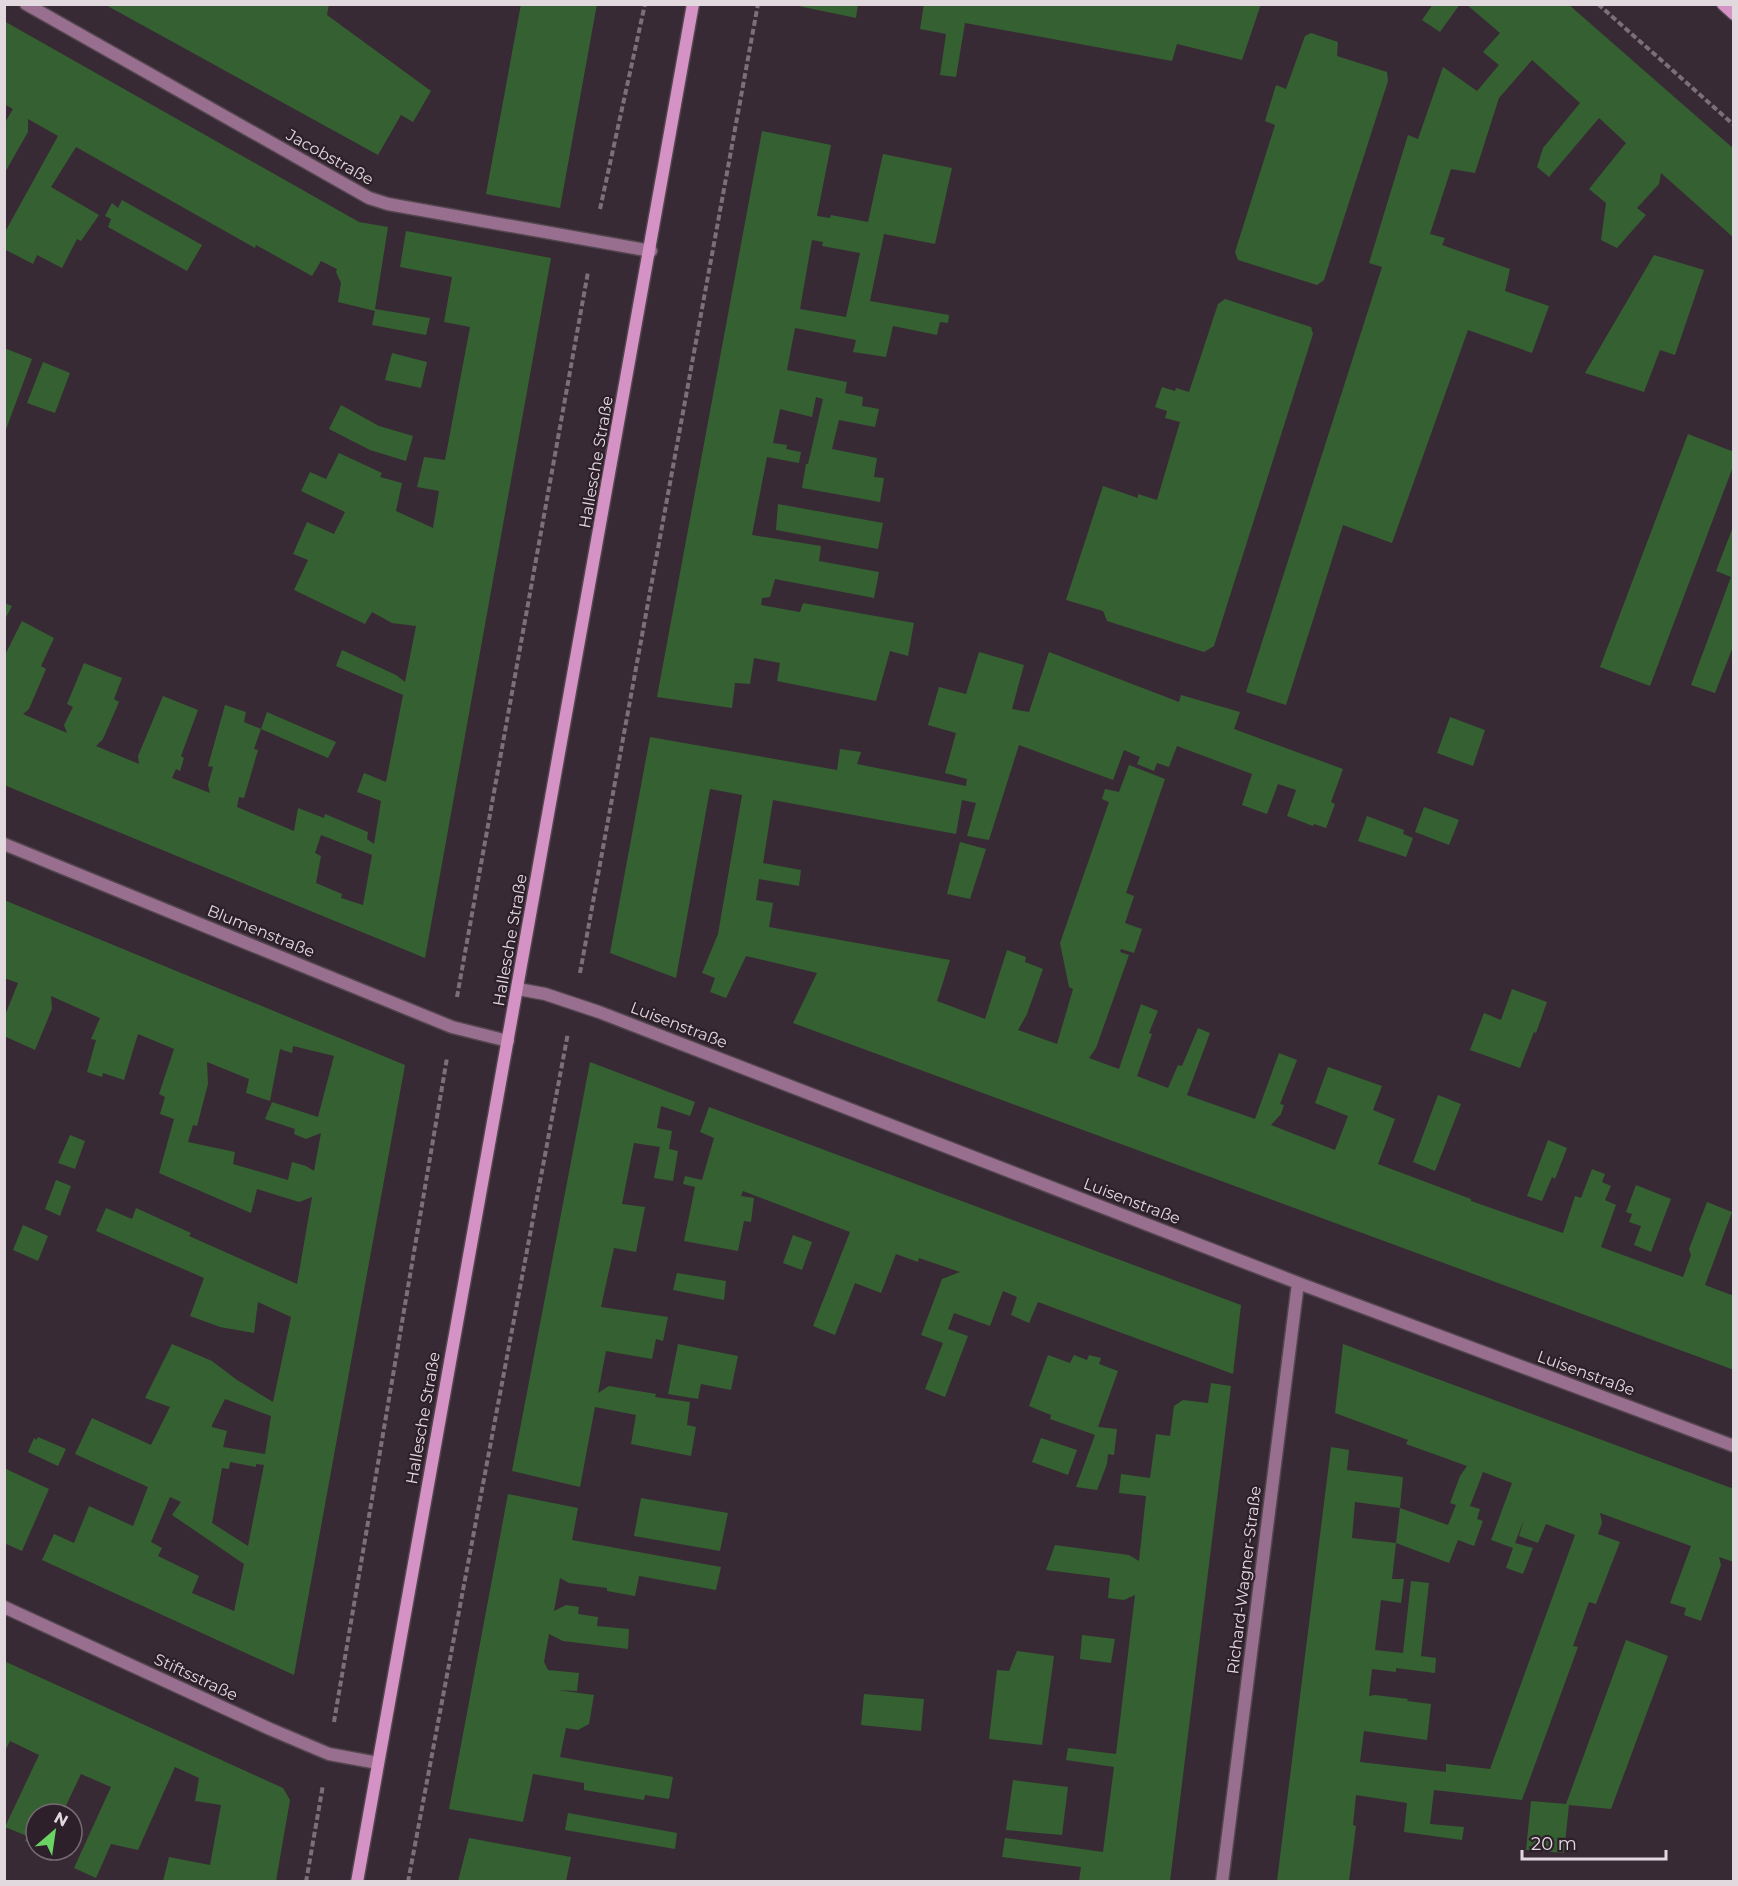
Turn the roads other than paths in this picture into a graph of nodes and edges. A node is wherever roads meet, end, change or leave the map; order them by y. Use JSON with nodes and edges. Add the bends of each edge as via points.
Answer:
{"nodes":[{"id":1,"x":26,"y":4,"type":"edge"},
{"id":2,"x":693,"y":4,"type":"edge"},
{"id":3,"x":1723,"y":4,"type":"edge"},
{"id":4,"x":1734,"y":14,"type":"edge"},
{"id":5,"x":651,"y":250,"type":"junction"},
{"id":6,"x":4,"y":844,"type":"edge"},
{"id":7,"x":518,"y":989,"type":"junction"},
{"id":8,"x":508,"y":1041,"type":"junction"},
{"id":9,"x":1298,"y":1283,"type":"junction"},
{"id":10,"x":1734,"y":1446,"type":"edge"},
{"id":11,"x":4,"y":1607,"type":"edge"},
{"id":12,"x":378,"y":1763,"type":"junction"},
{"id":13,"x":357,"y":1881,"type":"edge"},
{"id":14,"x":1222,"y":1881,"type":"edge"}],
"edges":[{"from":1,"to":5,"type":"street","name":"Jacobstraße","via":[[369,198]]},
{"from":2,"to":5,"type":"main road","name":"Hallesche Straße"},
{"from":3,"to":4,"type":"main road"},
{"from":5,"to":7,"type":"main road","name":"Hallesche Straße"},
{"from":6,"to":8,"type":"street","name":"Blumenstraße","via":[[452,1027]]},
{"from":7,"to":8,"type":"main road","name":"Hallesche Straße"},
{"from":7,"to":9,"type":"street","name":"Luisenstraße","via":[[574,1003]]},
{"from":8,"to":12,"type":"main road","name":"Hallesche Straße"},
{"from":9,"to":10,"type":"street","name":"Luisenstraße"},
{"from":9,"to":14,"type":"street","name":"Richard-Wagner-Straße"},
{"from":11,"to":12,"type":"street","name":"Stiftsstraße","via":[[329,1754]]},
{"from":12,"to":13,"type":"main road","name":"Hallesche Straße"}]}
